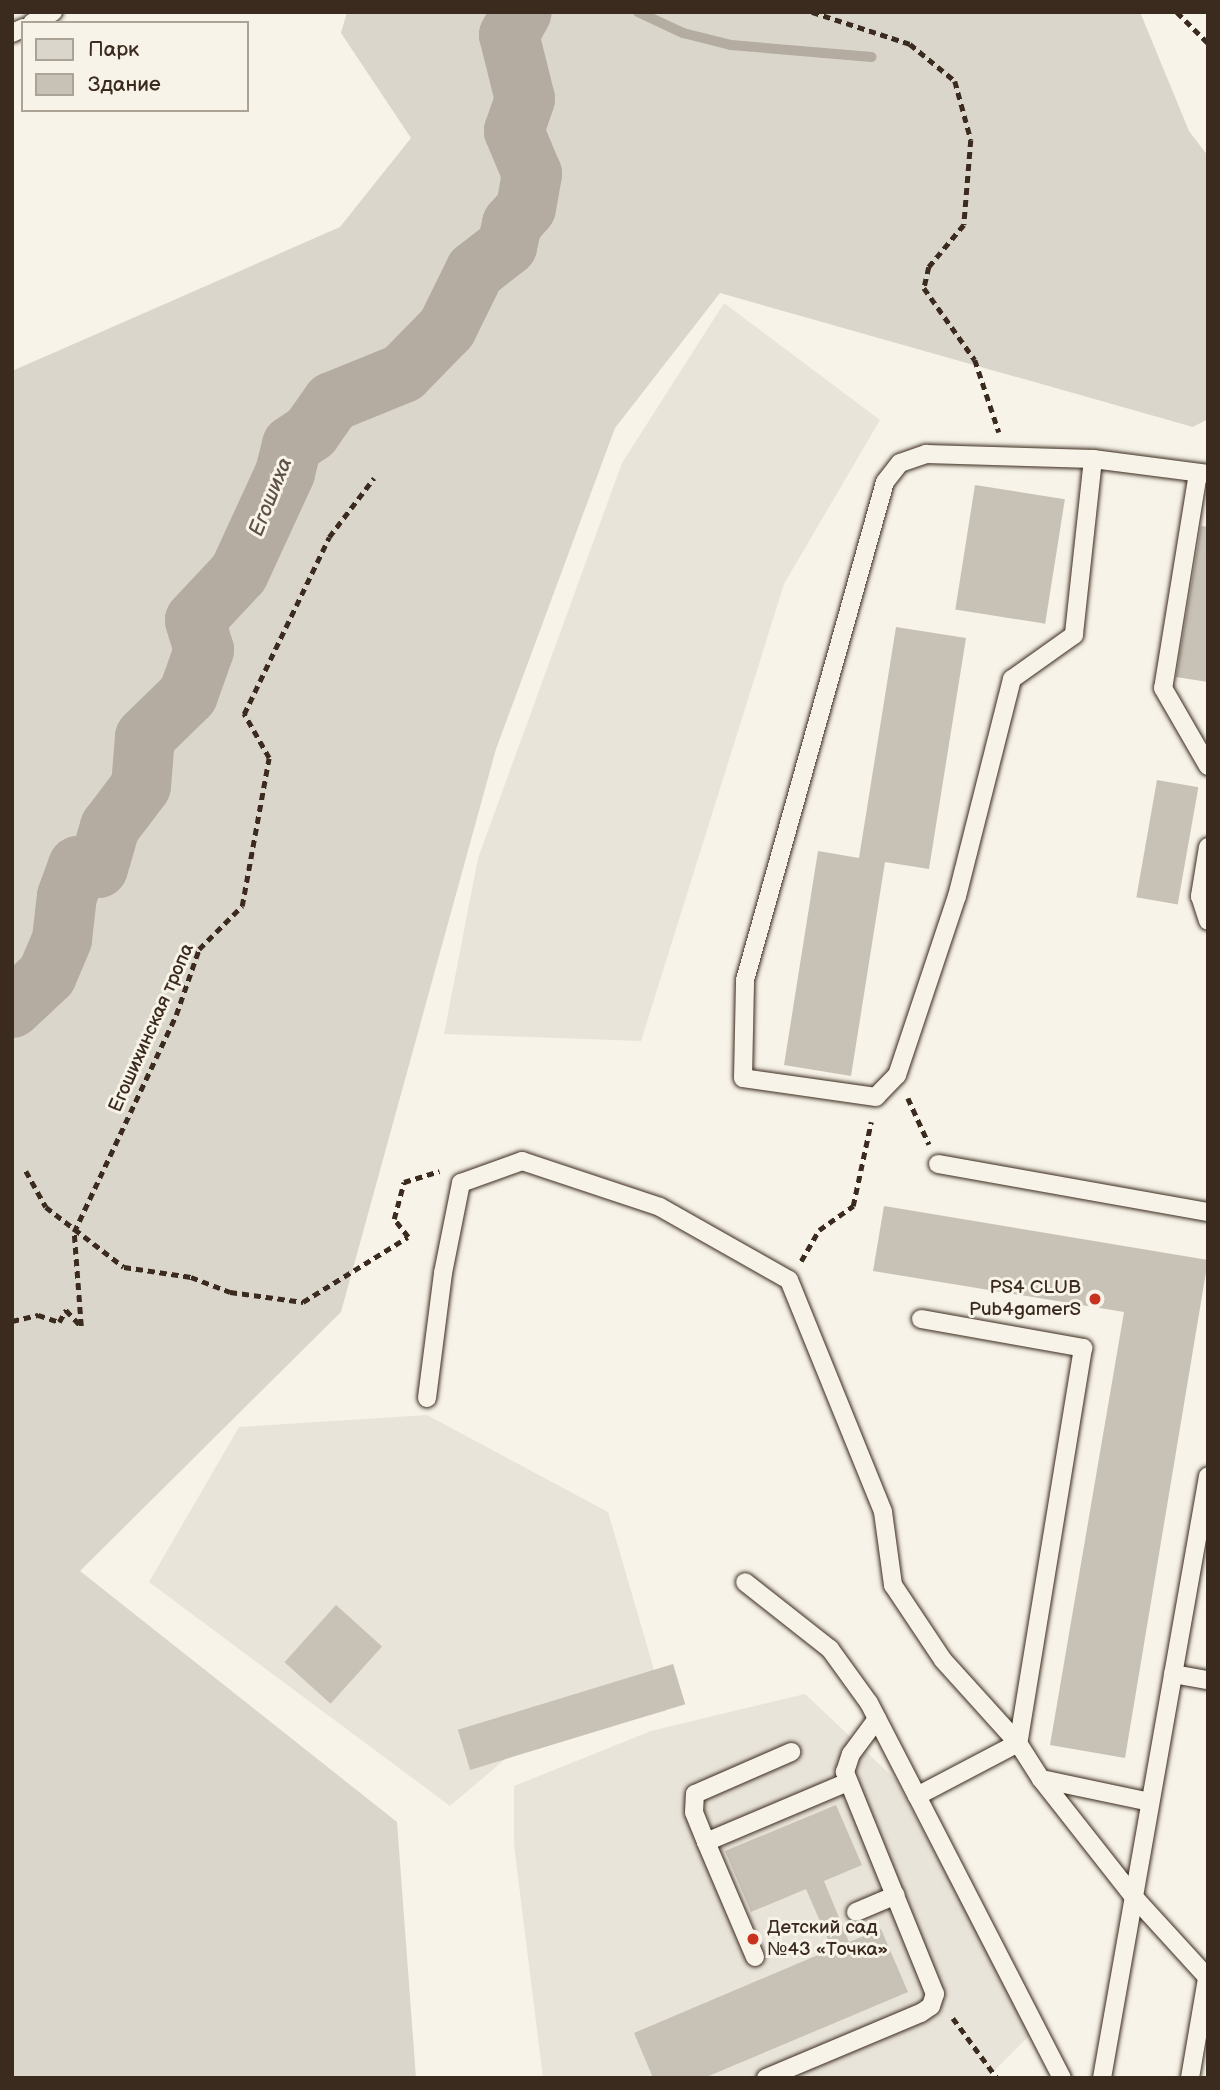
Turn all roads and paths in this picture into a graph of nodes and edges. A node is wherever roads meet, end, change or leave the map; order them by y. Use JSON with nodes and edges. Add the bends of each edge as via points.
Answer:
{"nodes":[{"id":1,"x":53,"y":12,"type":"edge"},
{"id":2,"x":812,"y":12,"type":"edge"},
{"id":3,"x":1177,"y":12,"type":"edge"},
{"id":4,"x":36,"y":21,"type":"edge"},
{"id":5,"x":1208,"y":43,"type":"edge"},
{"id":6,"x":1009,"y":459,"type":"junction"},
{"id":7,"x":1093,"y":459,"type":"junction"},
{"id":8,"x":1203,"y":474,"type":"edge"},
{"id":9,"x":374,"y":478,"type":"dead end"},
{"id":10,"x":1208,"y":766,"type":"edge"},
{"id":11,"x":1208,"y":847,"type":"edge"},
{"id":12,"x":1208,"y":921,"type":"edge"},
{"id":13,"x":897,"y":1075,"type":"junction"},
{"id":14,"x":876,"y":1097,"type":"junction"},
{"id":15,"x":938,"y":1164,"type":"joint"},
{"id":16,"x":442,"y":1170,"type":"dead end"},
{"id":17,"x":26,"y":1171,"type":"dead end"},
{"id":18,"x":1208,"y":1212,"type":"edge"},
{"id":19,"x":74,"y":1232,"type":"junction"},
{"id":20,"x":789,"y":1280,"type":"junction"},
{"id":21,"x":921,"y":1319,"type":"dead end"},
{"id":22,"x":12,"y":1321,"type":"edge"},
{"id":23,"x":427,"y":1398,"type":"dead end"},
{"id":24,"x":1208,"y":1476,"type":"edge"},
{"id":25,"x":745,"y":1582,"type":"dead end"},
{"id":26,"x":1173,"y":1674,"type":"junction"},
{"id":27,"x":1208,"y":1680,"type":"edge"},
{"id":28,"x":877,"y":1719,"type":"junction"},
{"id":29,"x":1018,"y":1743,"type":"junction"},
{"id":30,"x":791,"y":1752,"type":"dead end"},
{"id":31,"x":1041,"y":1779,"type":"junction"},
{"id":32,"x":848,"y":1782,"type":"junction"},
{"id":33,"x":918,"y":1796,"type":"junction"},
{"id":34,"x":1150,"y":1802,"type":"junction"},
{"id":35,"x":706,"y":1842,"type":"junction"},
{"id":36,"x":896,"y":1895,"type":"junction"},
{"id":37,"x":1133,"y":1897,"type":"junction"},
{"id":38,"x":856,"y":1912,"type":"dead end"},
{"id":39,"x":755,"y":1957,"type":"dead end"},
{"id":40,"x":1207,"y":1975,"type":"edge"},
{"id":41,"x":931,"y":2006,"type":"junction"},
{"id":42,"x":766,"y":2078,"type":"edge"},
{"id":43,"x":997,"y":2078,"type":"edge"},
{"id":44,"x":1062,"y":2078,"type":"edge"},
{"id":45,"x":1102,"y":2078,"type":"edge"},
{"id":46,"x":1190,"y":2078,"type":"edge"}],
"edges":[{"from":1,"to":4,"type":"lane"},
{"from":2,"to":6,"type":"path","via":[[910,44],[955,81],[971,141],[964,225],[929,267],[924,288],[975,360]]},
{"from":3,"to":5,"type":"path"},
{"from":6,"to":7,"type":"lane"},
{"from":6,"to":14,"type":"lane","via":[[926,454],[900,463],[885,482],[745,980],[743,1078]]},
{"from":7,"to":8,"type":"lane"},
{"from":7,"to":13,"type":"lane","via":[[1074,635],[1012,679],[957,896]]},
{"from":8,"to":10,"type":"lane","via":[[1163,688]]},
{"from":9,"to":19,"type":"path","name":"Егошихинская тропа","via":[[329,537],[244,714],[269,758],[242,906],[199,949],[176,1015]]},
{"from":11,"to":12,"type":"lane","via":[[1200,896]]},
{"from":13,"to":14,"type":"lane"},
{"from":13,"to":15,"type":"path"},
{"from":14,"to":20,"type":"path","via":[[853,1206],[819,1230]]},
{"from":15,"to":18,"type":"lane"},
{"from":16,"to":19,"type":"path","via":[[404,1182],[394,1219],[408,1237],[303,1302],[230,1292],[191,1277],[124,1267]]},
{"from":17,"to":19,"type":"path","via":[[46,1207]]},
{"from":19,"to":22,"type":"path","name":"Егошихинская тропа","via":[[81,1326],[66,1310],[59,1322],[38,1315]]},
{"from":20,"to":23,"type":"lane","via":[[660,1207],[522,1161],[461,1183],[443,1273]]},
{"from":20,"to":29,"type":"lane","via":[[883,1512],[893,1585],[943,1660]]},
{"from":21,"to":29,"type":"lane","via":[[1083,1348]]},
{"from":24,"to":26,"type":"lane"},
{"from":25,"to":28,"type":"lane","via":[[830,1649]]},
{"from":26,"to":27,"type":"lane"},
{"from":26,"to":34,"type":"lane"},
{"from":28,"to":32,"type":"lane","via":[[847,1762]]},
{"from":28,"to":33,"type":"lane"},
{"from":29,"to":31,"type":"lane"},
{"from":29,"to":33,"type":"lane"},
{"from":30,"to":35,"type":"lane","via":[[695,1794],[694,1812]]},
{"from":31,"to":34,"type":"lane"},
{"from":31,"to":37,"type":"lane"},
{"from":32,"to":35,"type":"lane"},
{"from":32,"to":36,"type":"lane"},
{"from":33,"to":44,"type":"lane"},
{"from":34,"to":37,"type":"lane"},
{"from":35,"to":39,"type":"lane"},
{"from":36,"to":38,"type":"lane"},
{"from":36,"to":41,"type":"lane","via":[[932,1981],[935,1994]]},
{"from":37,"to":40,"type":"lane"},
{"from":37,"to":45,"type":"lane"},
{"from":40,"to":46,"type":"lane"},
{"from":41,"to":42,"type":"lane"},
{"from":41,"to":43,"type":"path","via":[[951,2015]]}]}
